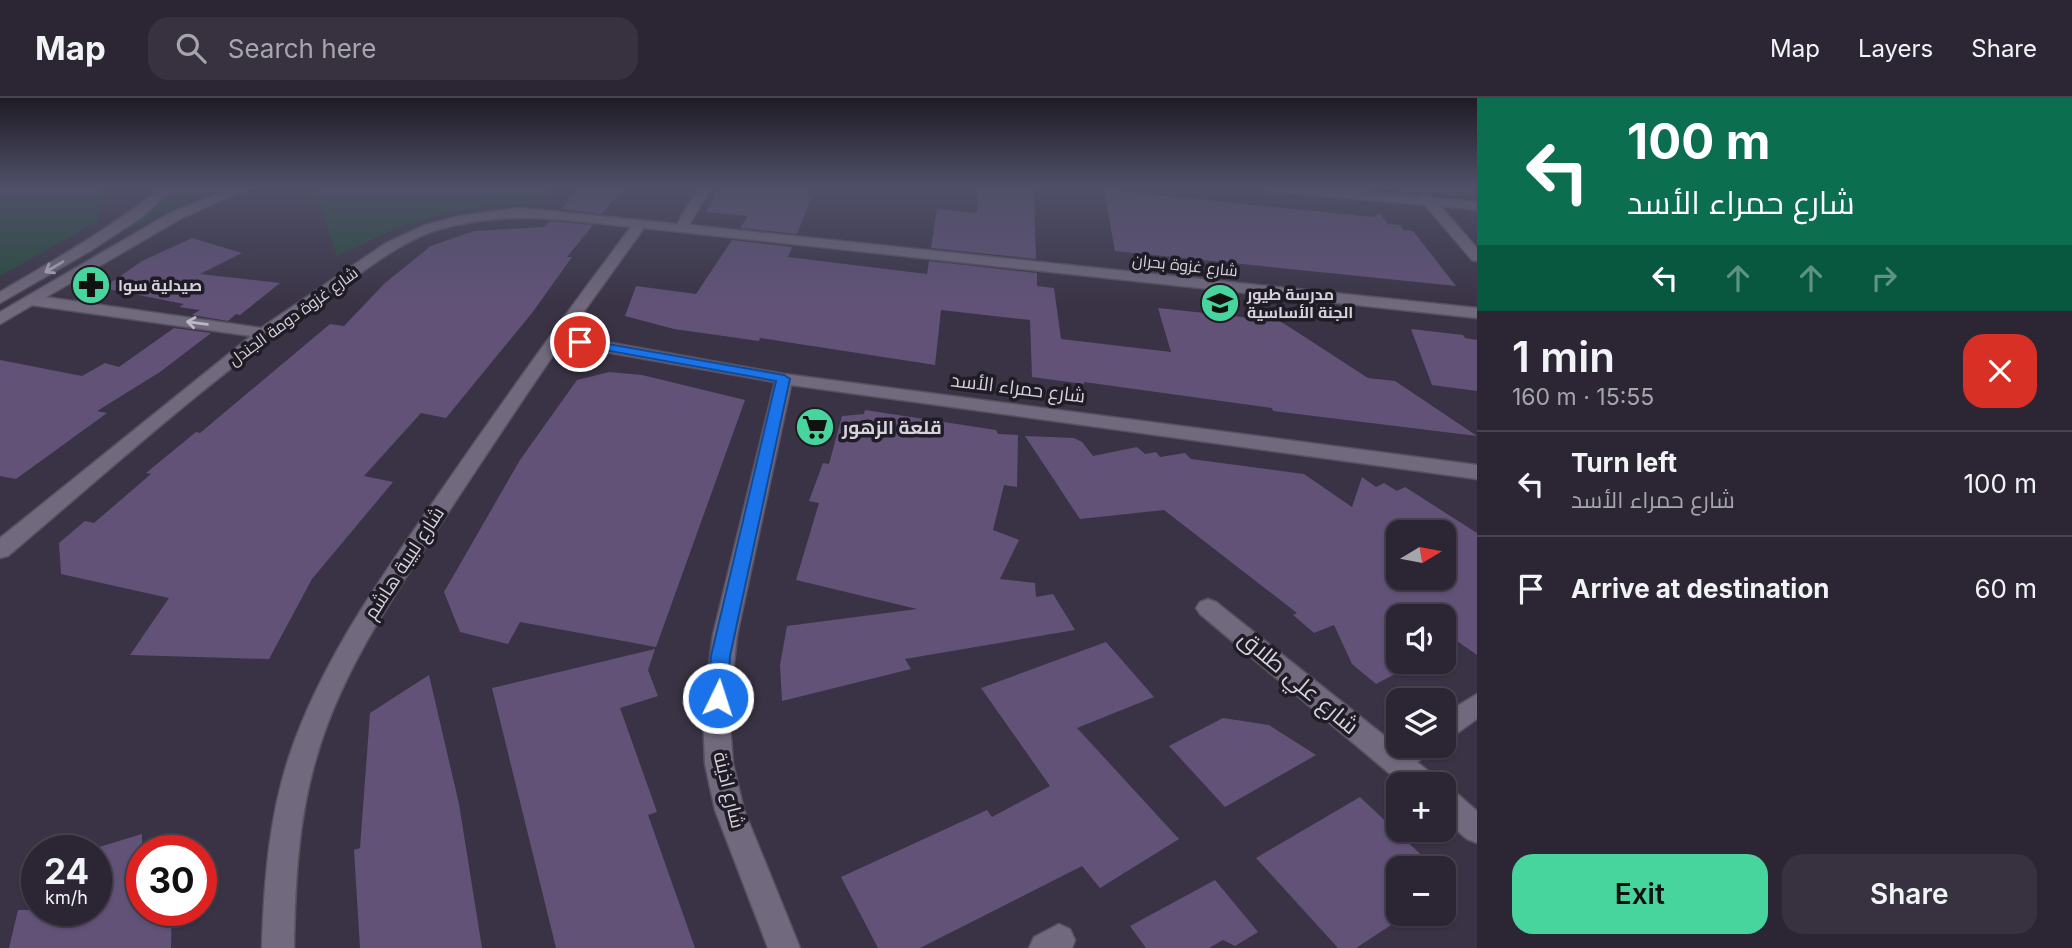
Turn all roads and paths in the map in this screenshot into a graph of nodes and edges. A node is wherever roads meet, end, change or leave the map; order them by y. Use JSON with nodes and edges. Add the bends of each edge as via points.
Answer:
{"nodes":[{"id":1,"x":118,"y":227,"type":"edge"},
{"id":2,"x":157,"y":227,"type":"edge"},
{"id":3,"x":435,"y":227,"type":"edge"},
{"id":4,"x":638,"y":227,"type":"edge"},
{"id":5,"x":661,"y":227,"type":"edge"},
{"id":6,"x":1450,"y":227,"type":"edge"},
{"id":7,"x":680,"y":229,"type":"joint"},
{"id":8,"x":1477,"y":257,"type":"edge"},
{"id":9,"x":0,"y":298,"type":"edge"},
{"id":10,"x":31,"y":300,"type":"junction"},
{"id":11,"x":1477,"y":313,"type":"edge"},
{"id":12,"x":0,"y":319,"type":"edge"},
{"id":13,"x":264,"y":333,"type":"junction"},
{"id":14,"x":555,"y":338,"type":"junction"},
{"id":15,"x":784,"y":379,"type":"junction"},
{"id":16,"x":1477,"y":472,"type":"edge"},
{"id":17,"x":0,"y":550,"type":"edge"},
{"id":18,"x":1209,"y":608,"type":"dead end"},
{"id":19,"x":1477,"y":705,"type":"edge"},
{"id":20,"x":1456,"y":720,"type":"edge"},
{"id":21,"x":1400,"y":758,"type":"edge"},
{"id":22,"x":1395,"y":761,"type":"junction"},
{"id":23,"x":1408,"y":772,"type":"edge"},
{"id":24,"x":1456,"y":812,"type":"edge"},
{"id":25,"x":1477,"y":829,"type":"edge"},
{"id":26,"x":278,"y":948,"type":"edge"},
{"id":27,"x":784,"y":948,"type":"edge"}],
"edges":[{"from":1,"to":9,"type":"street","one_way":true},
{"from":2,"to":10,"type":"street"},
{"from":3,"to":13,"type":"street","name":"شارع غزوة دومة الجندل","via":[[391,246]]},
{"from":4,"to":14,"type":"street","name":"شارع لبيبة هاشم"},
{"from":5,"to":7,"type":"street","name":"شارع غزوة بحران"},
{"from":6,"to":8,"type":"street"},
{"from":7,"to":11,"type":"street","name":"شارع غزوة بحران"},
{"from":10,"to":12,"type":"street"},
{"from":13,"to":10,"type":"street","one_way":true},
{"from":13,"to":17,"type":"street","name":"شارع غزوة دومة الجندل"},
{"from":14,"to":15,"type":"street","name":"شارع حمراء الأسد"},
{"from":14,"to":26,"type":"street","name":"شارع لبيبة هاشم","via":[[372,609],[317,719],[287,818]]},
{"from":15,"to":16,"type":"street","name":"شارع حمراء الأسد"},
{"from":15,"to":27,"type":"street","name":"شارع اذينة","via":[[720,656],[716,718],[719,764],[731,810]]},
{"from":18,"to":22,"type":"street","name":"شارع علي طلاق"},
{"from":19,"to":20,"type":"street"},
{"from":21,"to":22,"type":"street"},
{"from":22,"to":23,"type":"street","name":"شارع علي طلاق"},
{"from":24,"to":25,"type":"street"}]}
